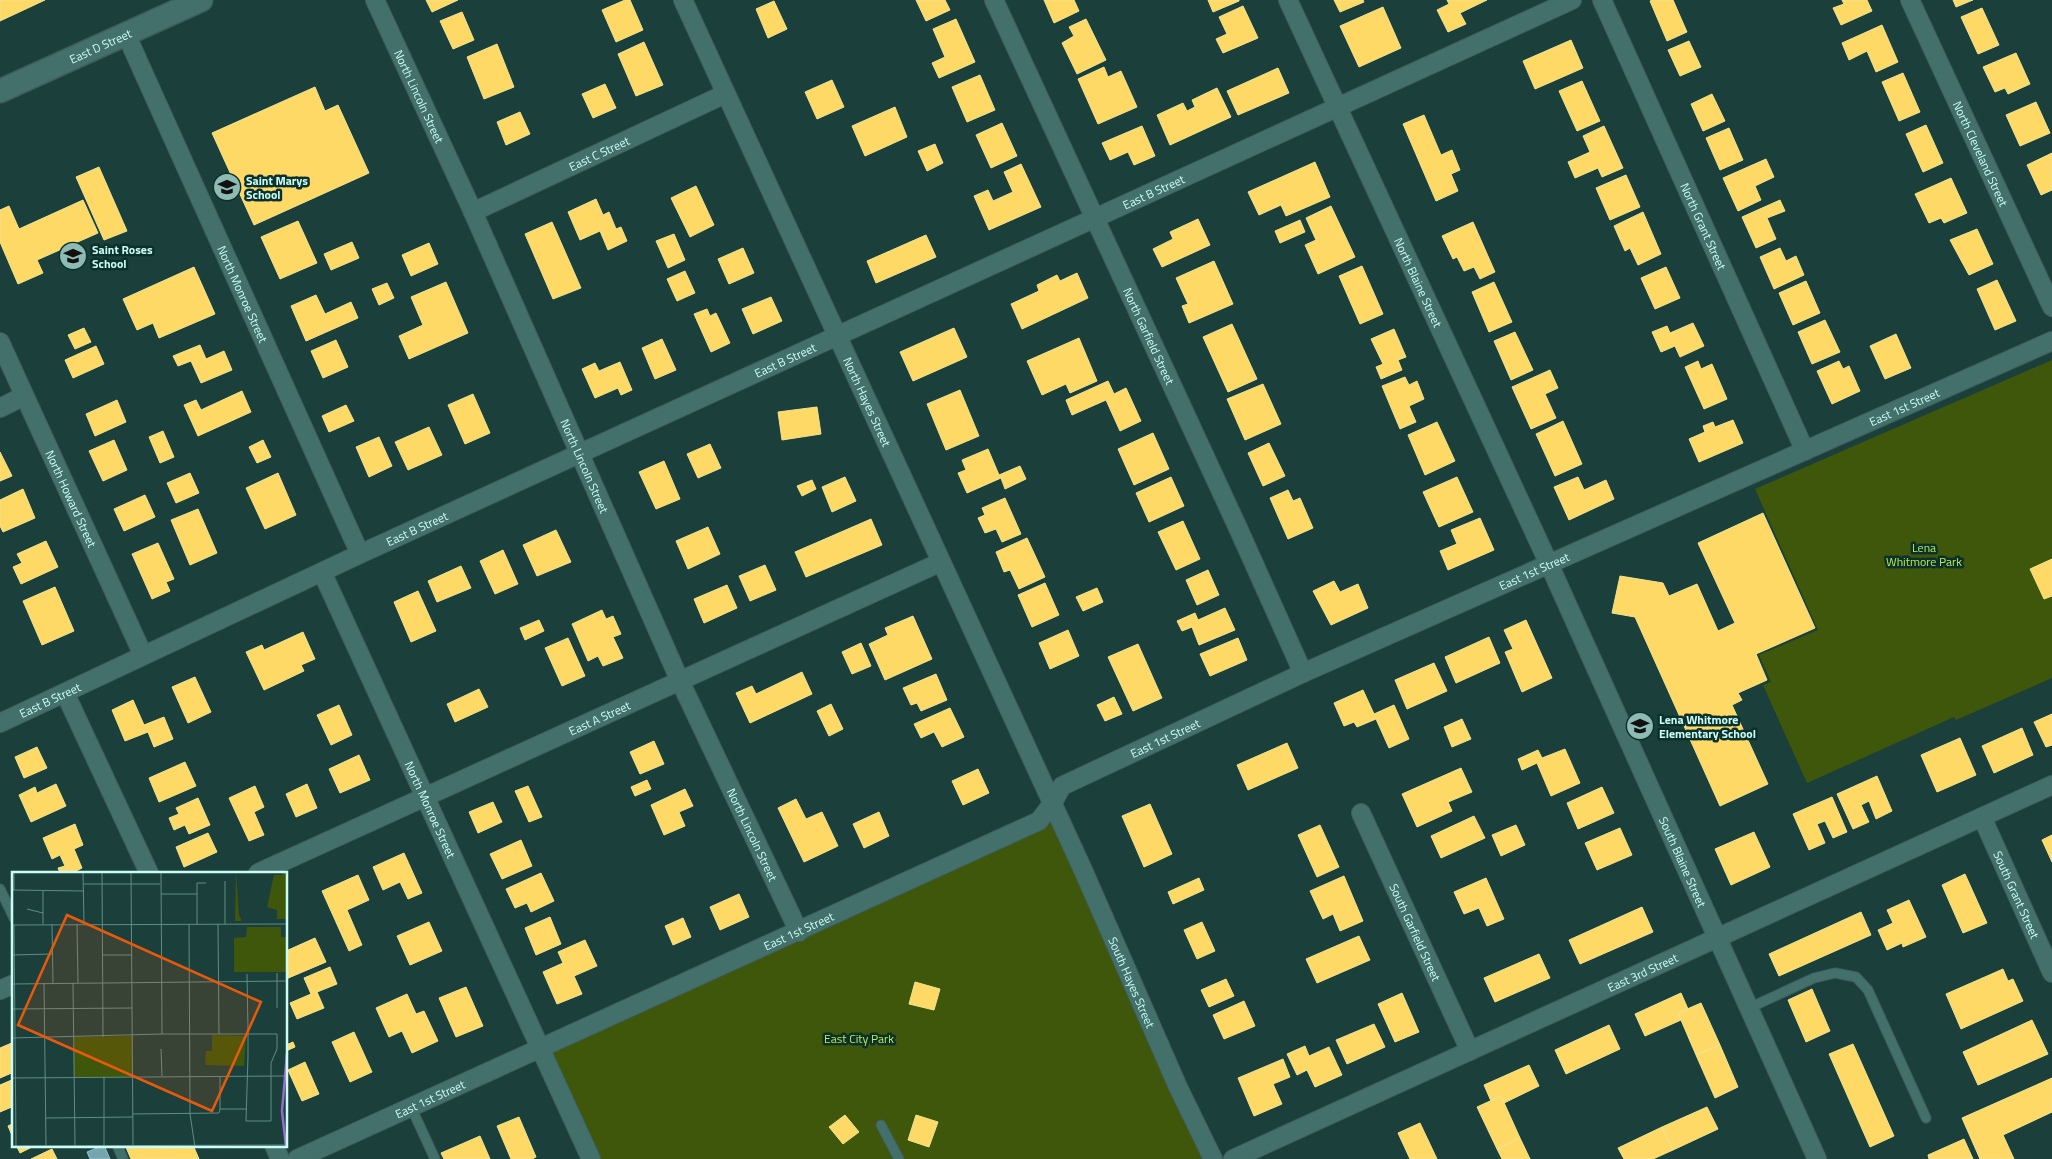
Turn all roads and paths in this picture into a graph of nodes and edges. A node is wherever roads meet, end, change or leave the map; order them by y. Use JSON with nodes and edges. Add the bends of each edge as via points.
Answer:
{"nodes":[{"id":1,"x":375,"y":0,"type":"edge"},
{"id":2,"x":684,"y":0,"type":"edge"},
{"id":3,"x":994,"y":0,"type":"edge"},
{"id":4,"x":1288,"y":0,"type":"edge"},
{"id":5,"x":1572,"y":0,"type":"edge"},
{"id":6,"x":1602,"y":0,"type":"edge"},
{"id":7,"x":1910,"y":0,"type":"edge"},
{"id":8,"x":187,"y":3,"type":"edge"},
{"id":9,"x":126,"y":34,"type":"junction"},
{"id":10,"x":0,"y":91,"type":"edge"},
{"id":11,"x":725,"y":94,"type":"junction"},
{"id":12,"x":1337,"y":108,"type":"junction"},
{"id":13,"x":473,"y":212,"type":"junction"},
{"id":14,"x":1094,"y":218,"type":"junction"},
{"id":15,"x":2052,"y":307,"type":"edge"},
{"id":16,"x":837,"y":336,"type":"junction"},
{"id":17,"x":2052,"y":341,"type":"edge"},
{"id":18,"x":0,"y":342,"type":"edge"},
{"id":19,"x":24,"y":396,"type":"junction"},
{"id":20,"x":0,"y":408,"type":"edge"},
{"id":21,"x":1805,"y":451,"type":"junction"},
{"id":22,"x":581,"y":454,"type":"junction"},
{"id":23,"x":360,"y":554,"type":"junction"},
{"id":24,"x":941,"y":562,"type":"junction"},
{"id":25,"x":1549,"y":564,"type":"junction"},
{"id":26,"x":322,"y":572,"type":"junction"},
{"id":27,"x":144,"y":655,"type":"junction"},
{"id":28,"x":1302,"y":673,"type":"junction"},
{"id":29,"x":680,"y":681,"type":"junction"},
{"id":30,"x":65,"y":693,"type":"junction"},
{"id":31,"x":0,"y":723,"type":"edge"},
{"id":32,"x":2052,"y":785,"type":"edge"},
{"id":33,"x":426,"y":796,"type":"junction"},
{"id":34,"x":1052,"y":804,"type":"junction"},
{"id":35,"x":1361,"y":813,"type":"dead end"},
{"id":36,"x":1982,"y":817,"type":"junction"},
{"id":37,"x":149,"y":872,"type":"edge"},
{"id":38,"x":260,"y":872,"type":"edge"},
{"id":39,"x":0,"y":889,"type":"edge"},
{"id":40,"x":12,"y":914,"type":"edge"},
{"id":41,"x":799,"y":932,"type":"junction"},
{"id":42,"x":1716,"y":937,"type":"junction"},
{"id":43,"x":2052,"y":973,"type":"edge"},
{"id":44,"x":12,"y":985,"type":"edge"},
{"id":45,"x":0,"y":990,"type":"edge"},
{"id":46,"x":1749,"y":1008,"type":"junction"},
{"id":47,"x":540,"y":1047,"type":"junction"},
{"id":48,"x":1470,"y":1051,"type":"junction"},
{"id":49,"x":411,"y":1107,"type":"junction"},
{"id":50,"x":1926,"y":1118,"type":"dead end"},
{"id":51,"x":881,"y":1125,"type":"dead end"},
{"id":52,"x":117,"y":1146,"type":"edge"},
{"id":53,"x":274,"y":1146,"type":"edge"},
{"id":54,"x":123,"y":1159,"type":"edge"},
{"id":55,"x":280,"y":1159,"type":"edge"},
{"id":56,"x":297,"y":1159,"type":"edge"},
{"id":57,"x":434,"y":1159,"type":"edge"},
{"id":58,"x":591,"y":1159,"type":"edge"},
{"id":59,"x":899,"y":1159,"type":"edge"},
{"id":60,"x":1213,"y":1159,"type":"edge"},
{"id":61,"x":1233,"y":1159,"type":"edge"},
{"id":62,"x":1817,"y":1159,"type":"edge"}],
"edges":[{"from":1,"to":13,"type":"street","name":"North Lincoln Street"},
{"from":2,"to":11,"type":"street","name":"North Hayes Street"},
{"from":3,"to":14,"type":"street","name":"North Garfield Street"},
{"from":4,"to":12,"type":"street","name":"North Blaine Street"},
{"from":5,"to":12,"type":"street","name":"East B Street"},
{"from":6,"to":21,"type":"street","name":"North Grant Street"},
{"from":7,"to":15,"type":"street","name":"North Cleveland Street"},
{"from":8,"to":9,"type":"street","name":"East D Street"},
{"from":9,"to":10,"type":"street","name":"East D Street"},
{"from":9,"to":23,"type":"street","name":"North Monroe Street"},
{"from":11,"to":13,"type":"street","name":"East C Street"},
{"from":11,"to":16,"type":"street","name":"North Hayes Street"},
{"from":12,"to":14,"type":"street","name":"East B Street"},
{"from":12,"to":25,"type":"street","name":"North Blaine Street"},
{"from":13,"to":22,"type":"street","name":"North Lincoln Street"},
{"from":14,"to":16,"type":"street","name":"East B Street"},
{"from":14,"to":28,"type":"street","name":"North Garfield Street"},
{"from":16,"to":22,"type":"street","name":"East B Street"},
{"from":16,"to":24,"type":"street","name":"North Hayes Street"},
{"from":17,"to":21,"type":"street","name":"East 1st Street"},
{"from":18,"to":19,"type":"street","name":"North Howard Street"},
{"from":19,"to":20,"type":"street"},
{"from":19,"to":27,"type":"street","name":"North Howard Street"},
{"from":21,"to":25,"type":"street","name":"East 1st Street"},
{"from":22,"to":23,"type":"street","name":"East B Street"},
{"from":22,"to":29,"type":"street","name":"North Lincoln Street"},
{"from":23,"to":26,"type":"street","name":"East B Street"},
{"from":24,"to":29,"type":"street","name":"East A Street"},
{"from":24,"to":34,"type":"street","name":"North Hayes Street"},
{"from":25,"to":28,"type":"street","name":"East 1st Street"},
{"from":25,"to":42,"type":"street","name":"South Blaine Street"},
{"from":26,"to":27,"type":"street","name":"East B Street"},
{"from":26,"to":33,"type":"street","name":"North Monroe Street"},
{"from":27,"to":30,"type":"street","name":"East B Street"},
{"from":28,"to":34,"type":"street","name":"East 1st Street","via":[[1062,786]]},
{"from":29,"to":33,"type":"street","name":"East A Street"},
{"from":29,"to":41,"type":"street","name":"North Lincoln Street"},
{"from":30,"to":31,"type":"street","name":"East B Street"},
{"from":30,"to":37,"type":"street"},
{"from":32,"to":36,"type":"street","name":"East 3rd Street"},
{"from":33,"to":38,"type":"street","name":"East A Street"},
{"from":33,"to":47,"type":"street","name":"North Monroe Street"},
{"from":34,"to":41,"type":"street","name":"East 1st Street","via":[[1040,821]]},
{"from":34,"to":60,"type":"street","name":"South Hayes Street"},
{"from":35,"to":48,"type":"street","name":"South Garfield Street"},
{"from":36,"to":42,"type":"street","name":"East 3rd Street"},
{"from":36,"to":43,"type":"street","name":"South Grant Street"},
{"from":39,"to":40,"type":"lane"},
{"from":41,"to":47,"type":"street","name":"East 1st Street"},
{"from":42,"to":46,"type":"street","name":"South Blaine Street"},
{"from":42,"to":48,"type":"street","name":"East 3rd Street"},
{"from":44,"to":45,"type":"street"},
{"from":46,"to":50,"type":"lane","via":[[1814,978],[1835,973],[1856,977],[1868,990]]},
{"from":46,"to":62,"type":"street","name":"South Blaine Street"},
{"from":47,"to":49,"type":"street","name":"East 1st Street"},
{"from":47,"to":58,"type":"street","name":"North Monroe Street"},
{"from":48,"to":61,"type":"street","name":"East 3rd Street"},
{"from":49,"to":56,"type":"street","name":"East 1st Street"},
{"from":49,"to":57,"type":"lane"},
{"from":51,"to":59,"type":"lane"},
{"from":52,"to":54,"type":"lane"},
{"from":53,"to":55,"type":"street"}]}
